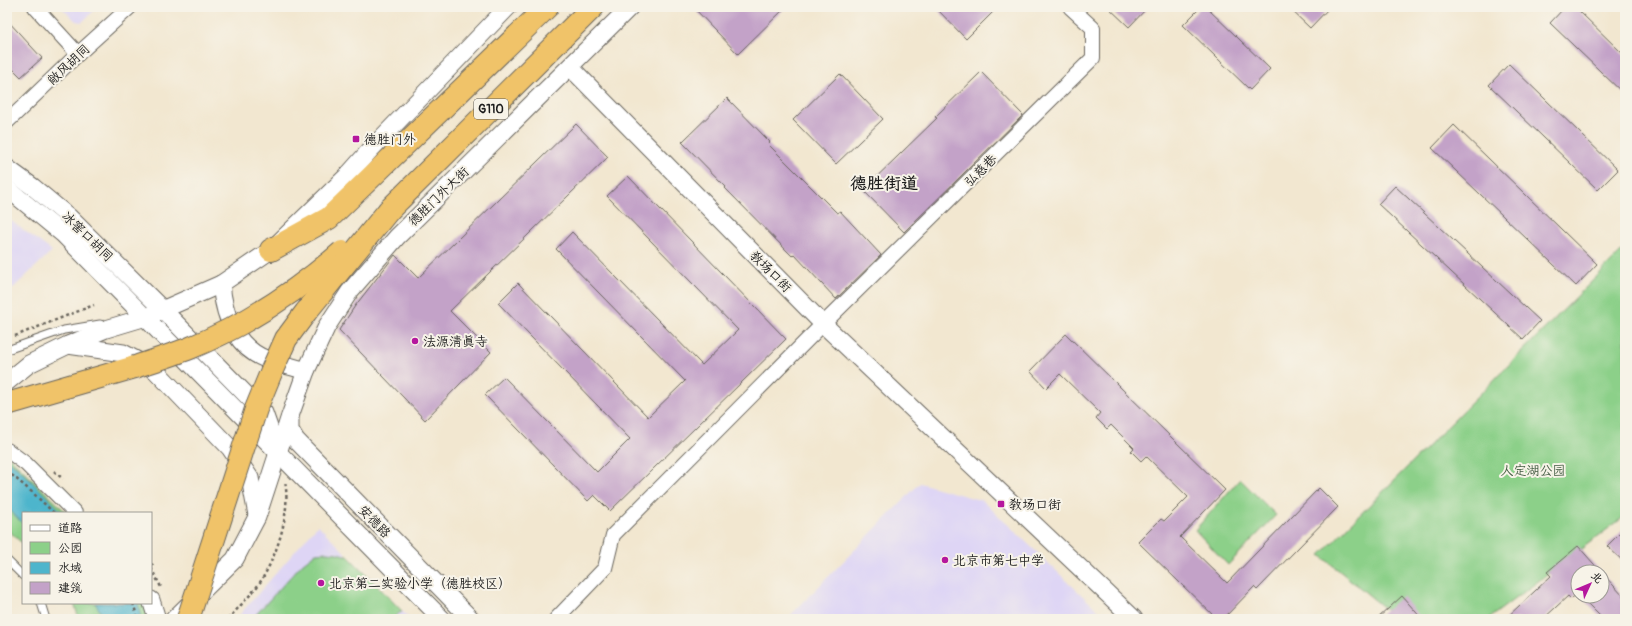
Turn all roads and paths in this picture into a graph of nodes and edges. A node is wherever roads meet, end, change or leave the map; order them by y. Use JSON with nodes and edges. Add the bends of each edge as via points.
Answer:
{"nodes":[{"id":1,"x":36,"y":7,"type":"edge"},
{"id":2,"x":130,"y":7,"type":"edge"},
{"id":3,"x":508,"y":7,"type":"edge"},
{"id":4,"x":547,"y":7,"type":"edge"},
{"id":5,"x":593,"y":7,"type":"edge"},
{"id":6,"x":630,"y":7,"type":"edge"},
{"id":7,"x":1070,"y":7,"type":"edge"},
{"id":8,"x":78,"y":54,"type":"junction"},
{"id":9,"x":570,"y":67,"type":"junction"},
{"id":10,"x":7,"y":122,"type":"edge"},
{"id":11,"x":7,"y":168,"type":"edge"},
{"id":12,"x":7,"y":188,"type":"edge"},
{"id":13,"x":389,"y":210,"type":"junction"},
{"id":14,"x":271,"y":250,"type":"junction"},
{"id":15,"x":221,"y":284,"type":"junction"},
{"id":16,"x":94,"y":305,"type":"dead end"},
{"id":17,"x":163,"y":310,"type":"junction"},
{"id":18,"x":146,"y":317,"type":"junction"},
{"id":19,"x":823,"y":324,"type":"junction"},
{"id":20,"x":12,"y":337,"type":"dead end"},
{"id":21,"x":68,"y":345,"type":"junction"},
{"id":22,"x":7,"y":350,"type":"edge"},
{"id":23,"x":306,"y":371,"type":"junction"},
{"id":24,"x":7,"y":382,"type":"edge"},
{"id":25,"x":7,"y":404,"type":"edge"},
{"id":26,"x":290,"y":416,"type":"junction"},
{"id":27,"x":7,"y":450,"type":"edge"},
{"id":28,"x":278,"y":453,"type":"junction"},
{"id":29,"x":7,"y":471,"type":"edge"},
{"id":30,"x":53,"y":512,"type":"edge"},
{"id":31,"x":74,"y":512,"type":"edge"},
{"id":32,"x":257,"y":517,"type":"junction"},
{"id":33,"x":7,"y":560,"type":"edge"},
{"id":34,"x":155,"y":562,"type":"dead end"},
{"id":35,"x":152,"y":566,"type":"edge"},
{"id":36,"x":152,"y":569,"type":"edge"},
{"id":37,"x":22,"y":575,"type":"edge"},
{"id":38,"x":154,"y":596,"type":"edge"},
{"id":39,"x":41,"y":604,"type":"edge"},
{"id":40,"x":133,"y":604,"type":"edge"},
{"id":41,"x":46,"y":619,"type":"edge"},
{"id":42,"x":138,"y":619,"type":"edge"},
{"id":43,"x":157,"y":619,"type":"edge"},
{"id":44,"x":174,"y":619,"type":"edge"},
{"id":45,"x":188,"y":619,"type":"edge"},
{"id":46,"x":228,"y":619,"type":"edge"},
{"id":47,"x":442,"y":619,"type":"edge"},
{"id":48,"x":472,"y":619,"type":"edge"},
{"id":49,"x":556,"y":619,"type":"edge"},
{"id":50,"x":1134,"y":619,"type":"edge"}],
"edges":[{"from":1,"to":8,"type":"street"},
{"from":2,"to":8,"type":"street","name":"敞风胡同"},
{"from":3,"to":14,"type":"street","via":[[347,176]]},
{"from":4,"to":14,"type":"highway","number":"G110","via":[[330,218]]},
{"from":5,"to":13,"type":"highway","name":"德胜门外大街","number":"G110"},
{"from":6,"to":9,"type":"street","name":"德胜门外大街"},
{"from":7,"to":19,"type":"street","name":"弘慈巷","via":[[1092,28],[1093,58]]},
{"from":8,"to":10,"type":"street","name":"敞风胡同"},
{"from":9,"to":19,"type":"street","name":"教场口街"},
{"from":9,"to":23,"type":"street","name":"德胜门外大街","via":[[397,237],[360,279],[328,326]]},
{"from":11,"to":17,"type":"street","name":"冰窖口胡同","via":[[69,217]]},
{"from":12,"to":18,"type":"street","name":"冰窖口胡同","via":[[64,235]]},
{"from":13,"to":25,"type":"highway","bridge":true,"via":[[328,264],[284,298],[241,323],[189,348],[135,367]]},
{"from":13,"to":45,"type":"highway","bridge":true,"via":[[286,339],[256,409]]},
{"from":14,"to":15,"type":"street"},
{"from":15,"to":17,"type":"street"},
{"from":15,"to":23,"type":"street","via":[[229,322],[237,336],[252,352],[267,360]]},
{"from":16,"to":20,"type":"path"},
{"from":17,"to":18,"type":"street"},
{"from":17,"to":28,"type":"street","name":"冰窖口胡同","via":[[264,413]]},
{"from":18,"to":21,"type":"street","via":[[106,329]]},
{"from":18,"to":22,"type":"lane","via":[[64,330]]},
{"from":18,"to":28,"type":"street","name":"冰窖口胡同"},
{"from":19,"to":49,"type":"street","name":"弘慈巷","via":[[613,535],[605,568]]},
{"from":19,"to":50,"type":"street","name":"教场口街"},
{"from":21,"to":24,"type":"street","via":[[29,364]]},
{"from":21,"to":32,"type":"street","via":[[123,352],[155,370],[230,448],[250,478]]},
{"from":23,"to":26,"type":"street","name":"德胜门外大街"},
{"from":26,"to":28,"type":"street","name":"德胜门外大街"},
{"from":26,"to":48,"type":"street","name":"安德路","via":[[290,430],[296,440]]},
{"from":27,"to":31,"type":"street","via":[[26,464]]},
{"from":28,"to":32,"type":"street","name":"德胜门外大街"},
{"from":28,"to":46,"type":"path","via":[[286,487],[280,534],[271,561],[258,585]]},
{"from":28,"to":47,"type":"street","name":"安德路"},
{"from":29,"to":30,"type":"path"},
{"from":32,"to":44,"type":"street","name":"德胜门外大街","bridge":true,"via":[[235,559]]},
{"from":33,"to":37,"type":"lane"},
{"from":34,"to":35,"type":"path"},
{"from":36,"to":38,"type":"path","via":[[162,589]]},
{"from":38,"to":43,"type":"street"},
{"from":39,"to":41,"type":"lane"},
{"from":40,"to":42,"type":"path"}]}
